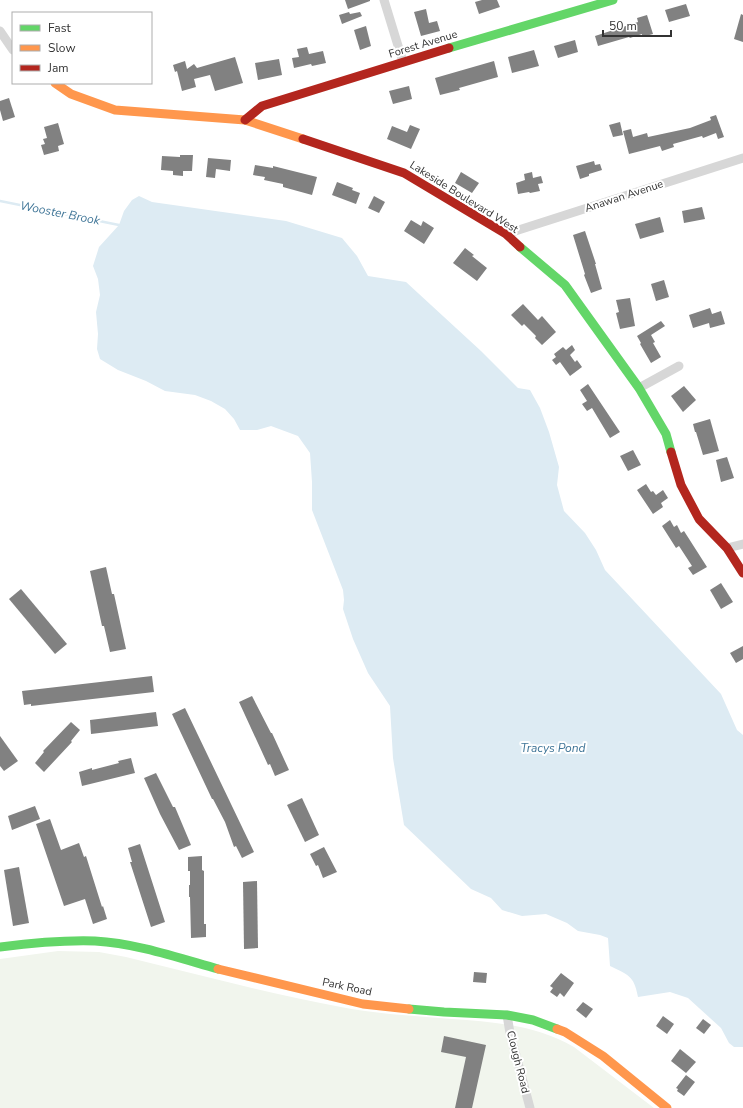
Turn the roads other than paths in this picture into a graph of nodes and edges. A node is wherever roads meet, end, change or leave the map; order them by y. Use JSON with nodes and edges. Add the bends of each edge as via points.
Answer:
{"nodes":[{"id":1,"x":384,"y":0,"type":"edge"},
{"id":2,"x":613,"y":0,"type":"edge"},
{"id":3,"x":0,"y":31,"type":"edge"},
{"id":4,"x":12,"y":49,"type":"edge"},
{"id":5,"x":403,"y":62,"type":"junction"},
{"id":6,"x":56,"y":84,"type":"edge"},
{"id":7,"x":245,"y":120,"type":"junction"},
{"id":8,"x":743,"y":158,"type":"edge"},
{"id":9,"x":506,"y":234,"type":"junction"},
{"id":10,"x":679,"y":366,"type":"dead end"},
{"id":11,"x":639,"y":388,"type":"junction"},
{"id":12,"x":743,"y":544,"type":"edge"},
{"id":13,"x":727,"y":548,"type":"junction"},
{"id":14,"x":743,"y":573,"type":"edge"},
{"id":15,"x":0,"y":947,"type":"edge"},
{"id":16,"x":507,"y":1015,"type":"junction"},
{"id":17,"x":530,"y":1108,"type":"edge"},
{"id":18,"x":667,"y":1108,"type":"edge"}],
"edges":[{"from":1,"to":5,"type":"street"},
{"from":2,"to":5,"type":"street","name":"Forest Avenue"},
{"from":3,"to":4,"type":"street"},
{"from":5,"to":7,"type":"street","name":"Forest Avenue","via":[[262,106]]},
{"from":6,"to":7,"type":"street","name":"Lakeside Boulevard West","via":[[71,94],[115,110]]},
{"from":7,"to":9,"type":"street","name":"Lakeside Boulevard West","via":[[404,173]]},
{"from":8,"to":9,"type":"street","name":"Anawan Avenue"},
{"from":9,"to":11,"type":"street","name":"Lakeside Boulevard West","via":[[565,285]]},
{"from":10,"to":11,"type":"street"},
{"from":11,"to":13,"type":"street","name":"Lakeside Boulevard West","via":[[666,434],[681,485],[699,519]]},
{"from":12,"to":13,"type":"street"},
{"from":13,"to":14,"type":"street","name":"Lakeside Boulevard West"},
{"from":15,"to":16,"type":"street","name":"Park Road","via":[[38,942],[96,941],[137,947],[363,1004]]},
{"from":16,"to":17,"type":"street","name":"Clough Road"},
{"from":16,"to":18,"type":"street","name":"Park Road","via":[[533,1020],[565,1032],[603,1056]]}]}
